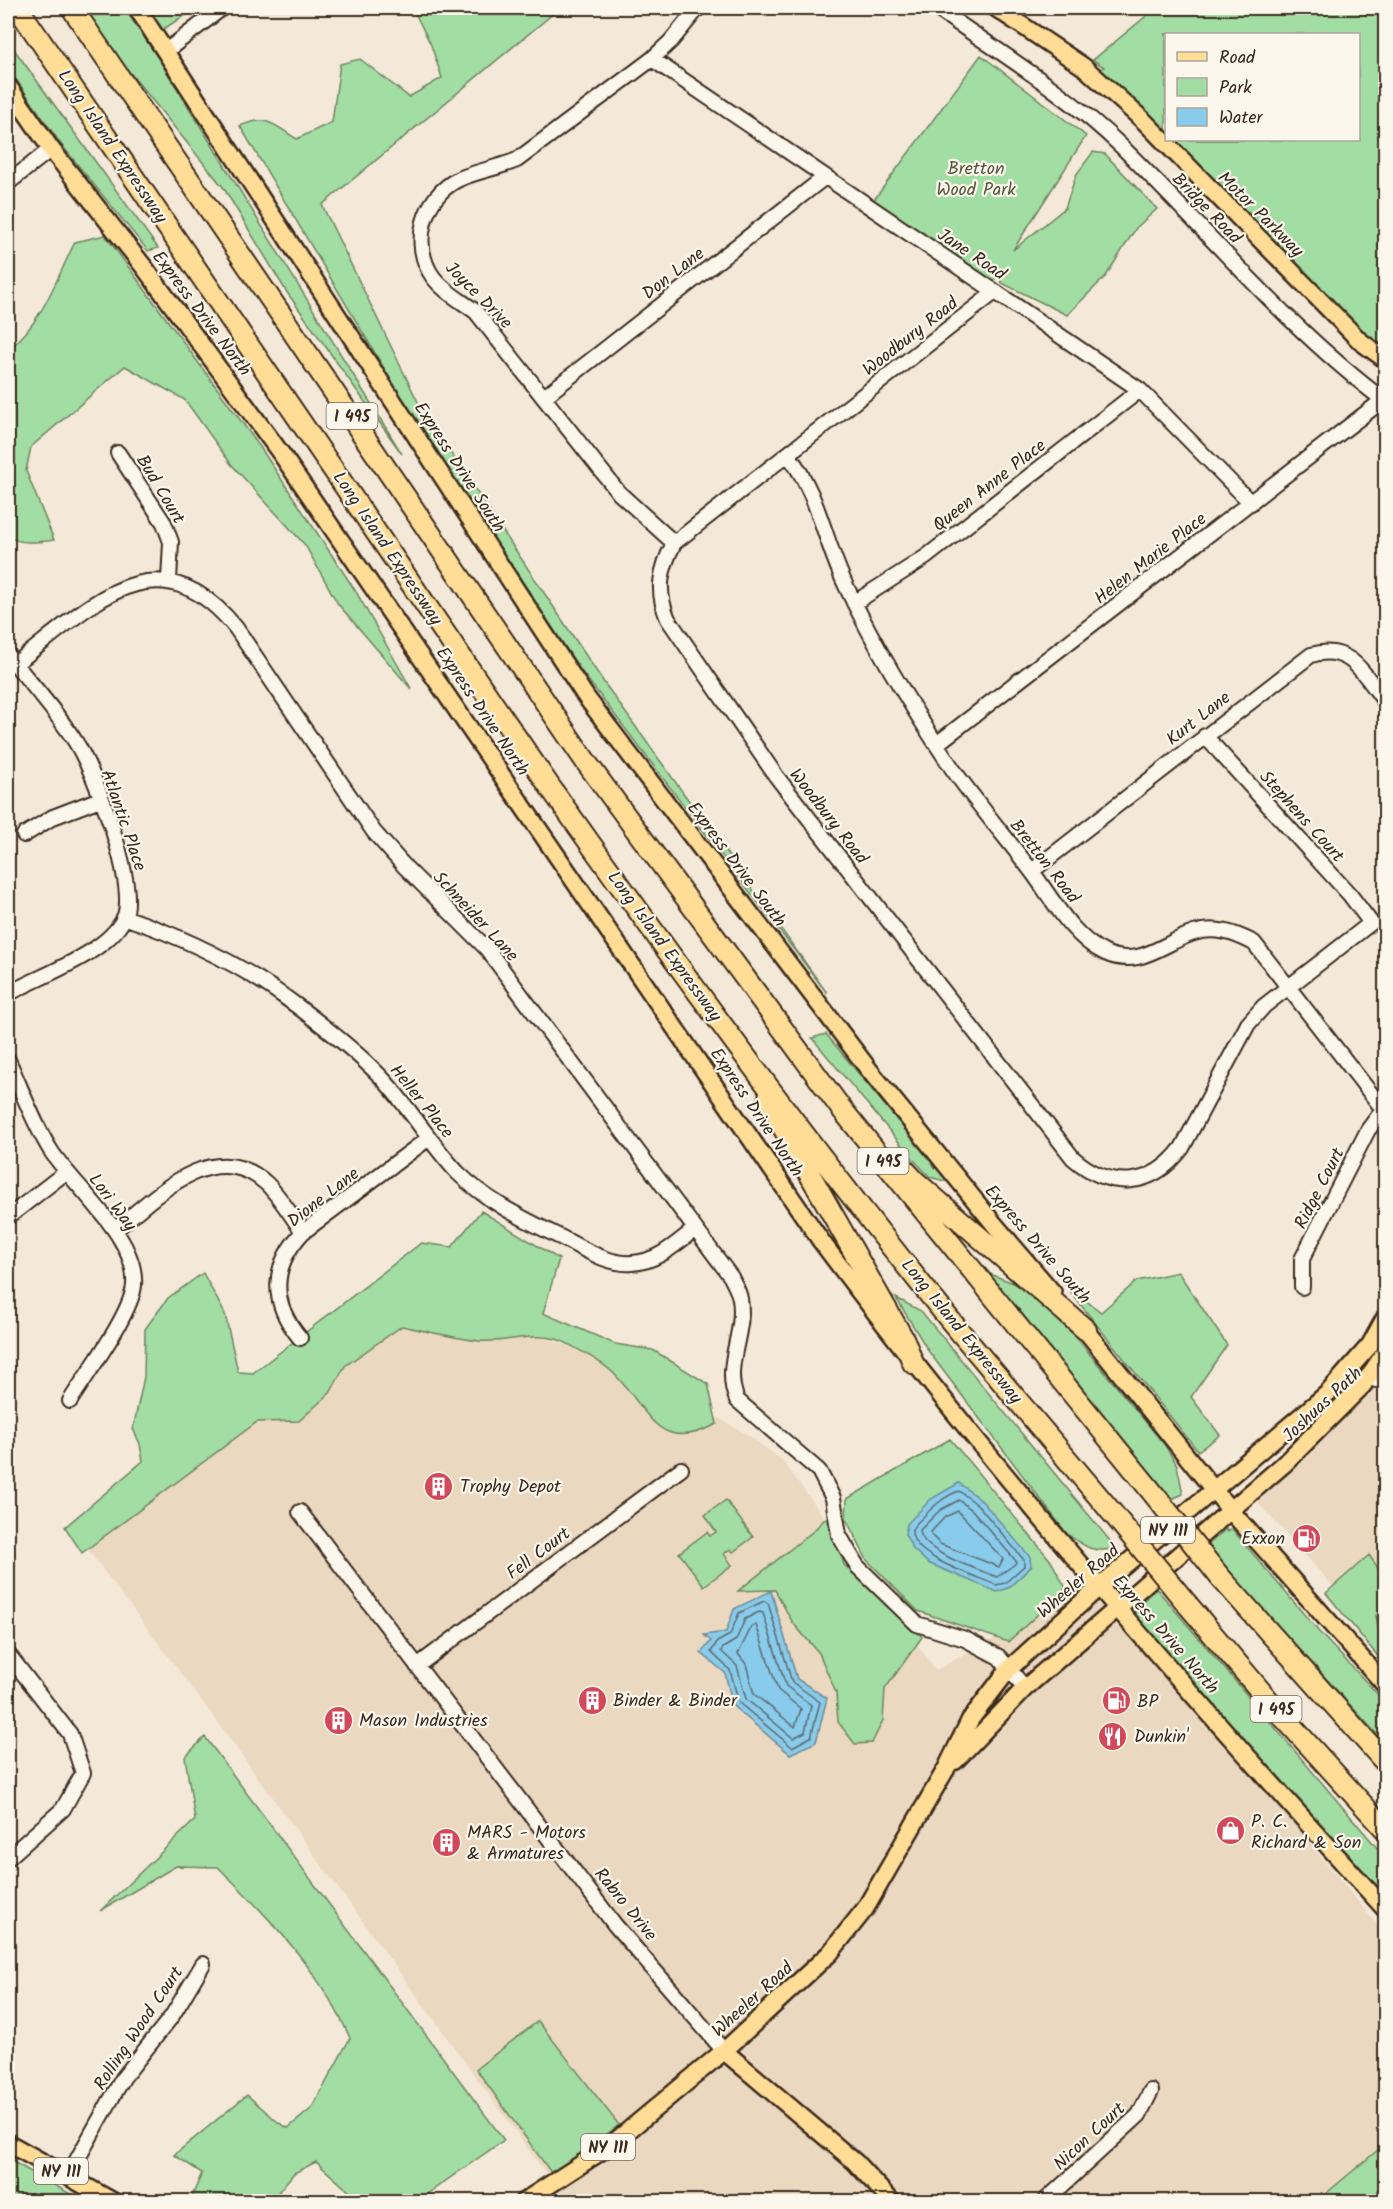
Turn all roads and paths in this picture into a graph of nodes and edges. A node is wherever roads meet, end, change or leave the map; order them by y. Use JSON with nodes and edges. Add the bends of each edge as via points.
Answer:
{"nodes":[{"id":1,"x":18,"y":8,"type":"edge"},
{"id":2,"x":72,"y":8,"type":"edge"},
{"id":3,"x":137,"y":8,"type":"edge"},
{"id":4,"x":222,"y":8,"type":"edge"},
{"id":5,"x":698,"y":8,"type":"edge"},
{"id":6,"x":936,"y":8,"type":"edge"},
{"id":7,"x":996,"y":8,"type":"edge"},
{"id":8,"x":166,"y":51,"type":"junction"},
{"id":9,"x":652,"y":59,"type":"junction"},
{"id":10,"x":8,"y":86,"type":"edge"},
{"id":11,"x":51,"y":149,"type":"junction"},
{"id":12,"x":825,"y":177,"type":"junction"},
{"id":13,"x":8,"y":183,"type":"edge"},
{"id":14,"x":995,"y":292,"type":"junction"},
{"id":15,"x":1386,"y":360,"type":"edge"},
{"id":16,"x":1140,"y":390,"type":"junction"},
{"id":17,"x":544,"y":397,"type":"junction"},
{"id":18,"x":1384,"y":401,"type":"edge"},
{"id":19,"x":118,"y":453,"type":"dead end"},
{"id":20,"x":789,"y":456,"type":"junction"},
{"id":21,"x":1251,"y":503,"type":"junction"},
{"id":22,"x":674,"y":543,"type":"junction"},
{"id":23,"x":169,"y":580,"type":"junction"},
{"id":24,"x":854,"y":603,"type":"junction"},
{"id":25,"x":11,"y":659,"type":"edge"},
{"id":26,"x":1386,"y":703,"type":"edge"},
{"id":27,"x":1205,"y":736,"type":"junction"},
{"id":28,"x":938,"y":743,"type":"junction"},
{"id":29,"x":100,"y":800,"type":"junction"},
{"id":30,"x":24,"y":835,"type":"dead end"},
{"id":31,"x":1032,"y":871,"type":"junction"},
{"id":32,"x":124,"y":916,"type":"junction"},
{"id":33,"x":1371,"y":923,"type":"joint"},
{"id":34,"x":1289,"y":987,"type":"junction"},
{"id":35,"x":8,"y":994,"type":"edge"},
{"id":36,"x":8,"y":1060,"type":"edge"},
{"id":37,"x":759,"y":1073,"type":"junction"},
{"id":38,"x":840,"y":1107,"type":"junction"},
{"id":39,"x":1384,"y":1111,"type":"edge"},
{"id":40,"x":429,"y":1138,"type":"junction"},
{"id":41,"x":66,"y":1172,"type":"junction"},
{"id":42,"x":8,"y":1217,"type":"edge"},
{"id":43,"x":694,"y":1229,"type":"junction"},
{"id":44,"x":115,"y":1230,"type":"junction"},
{"id":45,"x":303,"y":1232,"type":"junction"},
{"id":46,"x":1302,"y":1287,"type":"dead end"},
{"id":47,"x":1386,"y":1316,"type":"edge"},
{"id":48,"x":1086,"y":1330,"type":"junction"},
{"id":49,"x":300,"y":1338,"type":"dead end"},
{"id":50,"x":1386,"y":1350,"type":"edge"},
{"id":51,"x":913,"y":1363,"type":"junction"},
{"id":52,"x":1382,"y":1376,"type":"edge"},
{"id":53,"x":1328,"y":1393,"type":"junction"},
{"id":54,"x":70,"y":1401,"type":"dead end"},
{"id":55,"x":1284,"y":1464,"type":"junction"},
{"id":56,"x":681,"y":1469,"type":"dead end"},
{"id":57,"x":1215,"y":1490,"type":"junction"},
{"id":58,"x":1230,"y":1510,"type":"junction"},
{"id":59,"x":300,"y":1512,"type":"dead end"},
{"id":60,"x":1100,"y":1587,"type":"junction"},
{"id":61,"x":1116,"y":1608,"type":"junction"},
{"id":62,"x":8,"y":1654,"type":"edge"},
{"id":63,"x":417,"y":1666,"type":"junction"},
{"id":64,"x":1009,"y":1669,"type":"junction"},
{"id":65,"x":1386,"y":1686,"type":"edge"},
{"id":66,"x":1024,"y":1688,"type":"junction"},
{"id":67,"x":1386,"y":1763,"type":"edge"},
{"id":68,"x":946,"y":1769,"type":"junction"},
{"id":69,"x":1368,"y":1811,"type":"junction"},
{"id":70,"x":1386,"y":1830,"type":"edge"},
{"id":71,"x":1386,"y":1842,"type":"edge"},
{"id":72,"x":8,"y":1858,"type":"edge"},
{"id":73,"x":1386,"y":1910,"type":"edge"},
{"id":74,"x":203,"y":1964,"type":"dead end"},
{"id":75,"x":724,"y":2051,"type":"junction"},
{"id":76,"x":1151,"y":2091,"type":"dead end"},
{"id":77,"x":8,"y":2143,"type":"edge"},
{"id":78,"x":68,"y":2176,"type":"junction"},
{"id":79,"x":114,"y":2202,"type":"edge"},
{"id":80,"x":523,"y":2202,"type":"edge"},
{"id":81,"x":891,"y":2202,"type":"edge"},
{"id":82,"x":1044,"y":2202,"type":"edge"}],
"edges":[{"from":1,"to":37,"type":"highway","name":"Long Island Expressway","number":"I 495","via":[[556,796]]},
{"from":2,"to":38,"type":"highway","number":"I 495","via":[[586,762]]},
{"from":3,"to":8,"type":"main road","name":"Express Drive South"},
{"from":4,"to":8,"type":"street"},
{"from":5,"to":9,"type":"street","name":"Joyce Drive"},
{"from":6,"to":18,"type":"street","name":"Bridge Road","via":[[1058,90],[1120,145],[1337,364]]},
{"from":7,"to":15,"type":"main road","name":"Motor Parkway","via":[[1084,67],[1145,122],[1218,200],[1360,340]]},
{"from":8,"to":48,"type":"main road","name":"Express Drive South","via":[[586,697],[877,1080]]},
{"from":9,"to":12,"type":"street","name":"Jane Road"},
{"from":9,"to":17,"type":"street","name":"Joyce Drive","via":[[516,160],[460,179],[444,189],[423,221],[420,243],[433,278],[476,312]]},
{"from":10,"to":11,"type":"main road","name":"Express Drive North"},
{"from":11,"to":13,"type":"street"},
{"from":11,"to":51,"type":"main road","name":"Express Drive North","via":[[144,267],[282,455],[821,1241]]},
{"from":12,"to":14,"type":"street","name":"Jane Road"},
{"from":12,"to":17,"type":"street","name":"Don Lane"},
{"from":14,"to":16,"type":"street","name":"Jane Road"},
{"from":14,"to":20,"type":"street","name":"Woodbury Road"},
{"from":16,"to":21,"type":"street","name":"Jane Road"},
{"from":16,"to":24,"type":"street","name":"Queen Anne Place","via":[[962,529]]},
{"from":17,"to":22,"type":"street","name":"Joyce Drive","via":[[619,493]]},
{"from":18,"to":21,"type":"street","name":"Helen Marie Place"},
{"from":19,"to":23,"type":"street","name":"Bud Court","via":[[164,524],[171,542]]},
{"from":20,"to":22,"type":"street","name":"Woodbury Road"},
{"from":20,"to":24,"type":"street","name":"Bretton Road","via":[[811,490]]},
{"from":21,"to":28,"type":"street","name":"Helen Marie Place"},
{"from":22,"to":34,"type":"street","name":"Woodbury Road","via":[[663,565],[660,584],[661,602],[669,619],[776,776],[1073,1158],[1089,1172],[1134,1181],[1153,1175],[1172,1162],[1248,1024]]},
{"from":23,"to":25,"type":"street","name":"Schneider Lane","via":[[130,584],[109,594]]},
{"from":23,"to":43,"type":"street","name":"Schneider Lane","via":[[218,605],[236,627],[374,832],[487,949]]},
{"from":24,"to":28,"type":"street","name":"Bretton Road"},
{"from":25,"to":29,"type":"street","name":"Atlantic Place","via":[[74,740]]},
{"from":26,"to":27,"type":"street","name":"Kurt Lane","via":[[1354,662],[1342,653],[1327,650],[1311,655]]},
{"from":27,"to":31,"type":"street","name":"Kurt Lane"},
{"from":27,"to":33,"type":"street","name":"Stephens Court"},
{"from":28,"to":31,"type":"street","name":"Bretton Road","via":[[951,766]]},
{"from":29,"to":30,"type":"street","via":[[53,817]]},
{"from":29,"to":32,"type":"street","name":"Atlantic Place","via":[[124,866]]},
{"from":31,"to":34,"type":"street","name":"Bretton Road","via":[[1087,942],[1105,953],[1122,959],[1142,957],[1196,932],[1236,933],[1254,943]]},
{"from":32,"to":35,"type":"street","via":[[99,946]]},
{"from":32,"to":40,"type":"street","name":"Heller Place","via":[[214,954],[297,1006],[378,1074]]},
{"from":33,"to":34,"type":"street","name":"Woodbury Road"},
{"from":34,"to":39,"type":"street","name":"Bretton Road"},
{"from":36,"to":41,"type":"street","name":"Lori Way","via":[[40,1132]]},
{"from":37,"to":51,"type":"highway","via":[[780,1122],[904,1340]]},
{"from":37,"to":69,"type":"highway","name":"Long Island Expressway","number":"I 495","bridge":true,"via":[[950,1319],[1188,1605]]},
{"from":38,"to":48,"type":"highway","via":[[873,1134],[915,1181]]},
{"from":38,"to":67,"type":"highway","number":"I 495","bridge":true,"via":[[1220,1577]]},
{"from":39,"to":46,"type":"street","name":"Ridge Court","via":[[1368,1130],[1302,1259]]},
{"from":40,"to":43,"type":"street","name":"Heller Place","via":[[459,1173],[500,1206],[611,1261],[630,1264],[649,1260]]},
{"from":40,"to":45,"type":"street","name":"Dione Lane"},
{"from":41,"to":42,"type":"street"},
{"from":41,"to":44,"type":"street","name":"Lori Way"},
{"from":43,"to":64,"type":"street","name":"Schneider Lane","via":[[731,1277],[740,1297],[741,1319],[730,1371],[737,1400],[745,1411],[819,1471],[833,1498],[839,1535],[857,1566],[917,1624],[965,1639],[999,1657]]},
{"from":44,"to":45,"type":"street","via":[[182,1177],[203,1168],[226,1166],[266,1183]]},
{"from":44,"to":54,"type":"street","name":"Lori Way","via":[[133,1267],[134,1286],[128,1307]]},
{"from":45,"to":49,"type":"street","name":"Dione Lane","via":[[289,1247],[278,1281],[282,1311]]},
{"from":47,"to":53,"type":"main road","name":"Wheeler Road","via":[[1370,1346]]},
{"from":48,"to":57,"type":"main road","name":"Express Drive South"},
{"from":50,"to":53,"type":"main road","name":"Joshuas Path","number":"NY 111"},
{"from":50,"to":55,"type":"main road","name":"Wheeler Road","via":[[1363,1384]]},
{"from":51,"to":60,"type":"main road","name":"Express Drive North"},
{"from":52,"to":55,"type":"main road","name":"Joshuas Path","number":"NY 111"},
{"from":53,"to":57,"type":"main road","name":"Wheeler Road","number":"NY 111"},
{"from":55,"to":58,"type":"main road","name":"Wheeler Road","number":"NY 111"},
{"from":56,"to":63,"type":"street","name":"Fell Court"},
{"from":57,"to":58,"type":"main road","name":"Express Drive South"},
{"from":57,"to":60,"type":"main road","name":"Wheeler Road","number":"NY 111"},
{"from":58,"to":61,"type":"main road","name":"Wheeler Road","number":"NY 111"},
{"from":58,"to":65,"type":"main road","name":"Express Drive South"},
{"from":59,"to":63,"type":"street","name":"Rabro Drive"},
{"from":60,"to":61,"type":"main road","name":"Express Drive North"},
{"from":60,"to":64,"type":"main road","name":"Wheeler Road","number":"NY 111"},
{"from":61,"to":66,"type":"main road","name":"Wheeler Road","number":"NY 111"},
{"from":61,"to":73,"type":"main road","name":"Express Drive North"},
{"from":62,"to":72,"type":"street","via":[[70,1734],[83,1773],[63,1809]]},
{"from":63,"to":75,"type":"street","name":"Rabro Drive","via":[[615,1924]]},
{"from":64,"to":66,"type":"street","name":"Schneider Lane"},
{"from":64,"to":68,"type":"main road","name":"Wheeler Road","number":"NY 111","via":[[970,1720]]},
{"from":66,"to":68,"type":"main road","name":"Wheeler Road","number":"NY 111"},
{"from":68,"to":75,"type":"main road","name":"Wheeler Road","number":"NY 111","via":[[865,1909],[830,1953]]},
{"from":69,"to":70,"type":"highway","name":"Long Island Expressway","number":"I 495"},
{"from":69,"to":71,"type":"highway"},
{"from":74,"to":78,"type":"street","name":"Rolling Wood Court","via":[[172,2016],[123,2078]]},
{"from":75,"to":80,"type":"main road","name":"Wheeler Road","number":"NY 111","via":[[611,2145]]},
{"from":75,"to":81,"type":"main road","name":"Rabro Drive","via":[[855,2162]]},
{"from":76,"to":82,"type":"street","name":"Nicon Court","via":[[1139,2115]]},
{"from":77,"to":78,"type":"main road","number":"NY 111"},
{"from":78,"to":79,"type":"main road","number":"NY 111"}]}
